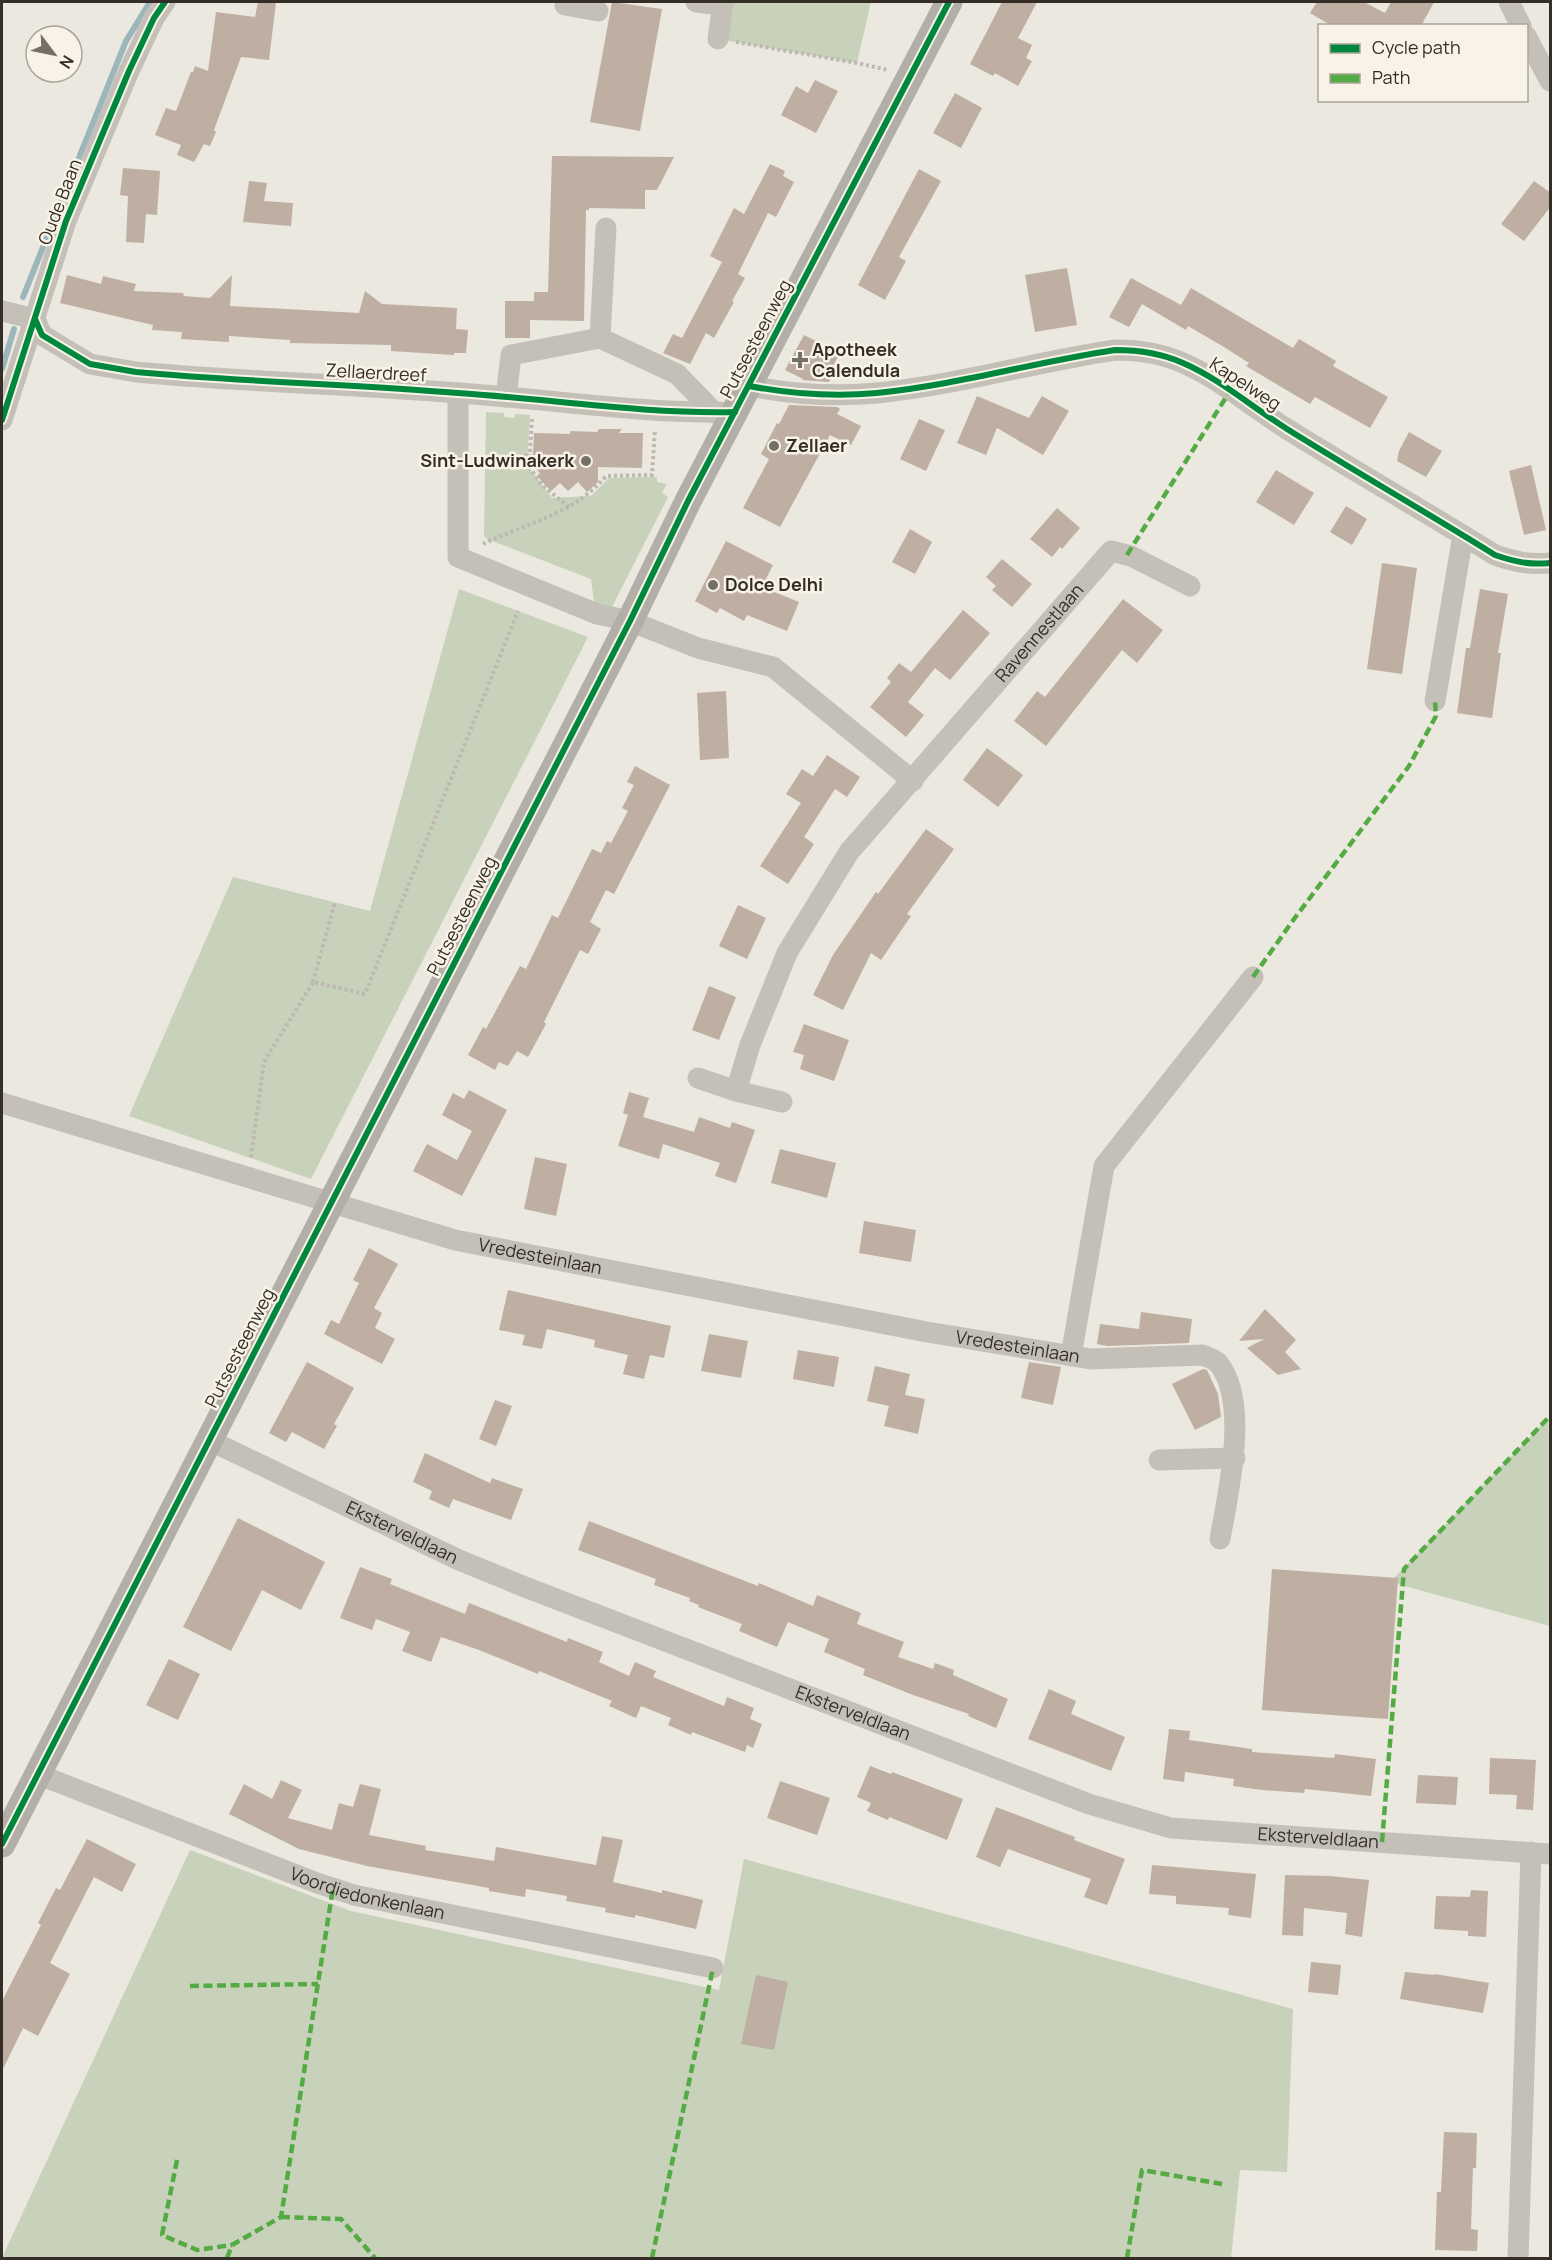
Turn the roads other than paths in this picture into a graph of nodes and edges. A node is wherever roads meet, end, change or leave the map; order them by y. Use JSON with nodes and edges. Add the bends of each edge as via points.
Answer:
{"nodes":[{"id":1,"x":165,"y":2,"type":"edge"},
{"id":2,"x":566,"y":2,"type":"edge"},
{"id":3,"x":696,"y":2,"type":"edge"},
{"id":4,"x":949,"y":2,"type":"edge"},
{"id":5,"x":1509,"y":2,"type":"edge"},
{"id":6,"x":723,"y":3,"type":"edge"},
{"id":7,"x":598,"y":11,"type":"dead end"},
{"id":8,"x":1520,"y":24,"type":"edge"},
{"id":9,"x":1528,"y":38,"type":"edge"},
{"id":10,"x":718,"y":39,"type":"road end"},
{"id":11,"x":1551,"y":81,"type":"edge"},
{"id":12,"x":606,"y":228,"type":"dead end"},
{"id":13,"x":2,"y":311,"type":"edge"},
{"id":14,"x":35,"y":319,"type":"junction"},
{"id":15,"x":600,"y":338,"type":"junction"},
{"id":16,"x":749,"y":386,"type":"junction"},
{"id":17,"x":458,"y":393,"type":"junction"},
{"id":18,"x":506,"y":397,"type":"junction"},
{"id":19,"x":725,"y":412,"type":"junction"},
{"id":20,"x":2,"y":420,"type":"edge"},
{"id":21,"x":1463,"y":535,"type":"junction"},
{"id":22,"x":1551,"y":563,"type":"edge"},
{"id":23,"x":1190,"y":586,"type":"dead end"},
{"id":24,"x":630,"y":621,"type":"junction"},
{"id":25,"x":1435,"y":701,"type":"dead end"},
{"id":26,"x":913,"y":781,"type":"junction"},
{"id":27,"x":1253,"y":977,"type":"dead end"},
{"id":28,"x":698,"y":1078,"type":"dead end"},
{"id":29,"x":736,"y":1091,"type":"junction"},
{"id":30,"x":782,"y":1102,"type":"dead end"},
{"id":31,"x":2,"y":1103,"type":"edge"},
{"id":32,"x":331,"y":1202,"type":"junction"},
{"id":33,"x":1081,"y":1357,"type":"junction"},
{"id":34,"x":209,"y":1440,"type":"junction"},
{"id":35,"x":1235,"y":1458,"type":"junction"},
{"id":36,"x":1159,"y":1460,"type":"dead end"},
{"id":37,"x":1220,"y":1539,"type":"dead end"},
{"id":38,"x":37,"y":1774,"type":"junction"},
{"id":39,"x":2,"y":1844,"type":"edge"},
{"id":40,"x":1541,"y":1853,"type":"edge"},
{"id":41,"x":713,"y":1968,"type":"dead end"},
{"id":42,"x":1518,"y":2259,"type":"edge"}],
"edges":[{"from":1,"to":14,"type":"street","name":"Oude Baan","via":[[129,71],[66,220]]},
{"from":2,"to":7,"type":"street"},
{"from":3,"to":6,"type":"street"},
{"from":4,"to":16,"type":"main road","name":"Putsesteenweg"},
{"from":5,"to":8,"type":"street"},
{"from":6,"to":10,"type":"street"},
{"from":9,"to":11,"type":"street"},
{"from":12,"to":15,"type":"street"},
{"from":13,"to":14,"type":"street"},
{"from":14,"to":17,"type":"street","name":"Zellaerdreef","via":[[42,335],[90,364],[194,377]]},
{"from":14,"to":20,"type":"street","name":"Oude Baan"},
{"from":15,"to":18,"type":"street","via":[[512,355]]},
{"from":15,"to":19,"type":"street","via":[[677,374]]},
{"from":16,"to":19,"type":"main road","name":"Putsesteenweg"},
{"from":16,"to":21,"type":"street","name":"Kapelweg","via":[[814,395],[876,393],[980,377],[1087,354],[1138,350],[1182,362],[1207,375],[1270,419]]},
{"from":17,"to":18,"type":"street","name":"Zellaerdreef"},
{"from":17,"to":24,"type":"street","via":[[458,557],[597,614]]},
{"from":18,"to":19,"type":"street","name":"Zellaerdreef"},
{"from":19,"to":24,"type":"main road","name":"Putsesteenweg","via":[[688,501]]},
{"from":21,"to":22,"type":"street","name":"Kapelweg","via":[[1513,561],[1530,565]]},
{"from":21,"to":25,"type":"street"},
{"from":23,"to":26,"type":"street","name":"Ravennestlaan","via":[[1131,556],[1111,551]]},
{"from":24,"to":26,"type":"street","via":[[698,648],[773,667]]},
{"from":24,"to":32,"type":"main road","name":"Putsesteenweg"},
{"from":26,"to":29,"type":"street","name":"Ravennestlaan","via":[[849,852],[787,953]]},
{"from":27,"to":33,"type":"street","via":[[1104,1166]]},
{"from":28,"to":29,"type":"street"},
{"from":29,"to":30,"type":"street"},
{"from":31,"to":32,"type":"street","name":"Vredesteinlaan"},
{"from":32,"to":33,"type":"street","name":"Vredesteinlaan","via":[[455,1240],[927,1332]]},
{"from":32,"to":34,"type":"main road","name":"Putsesteenweg"},
{"from":33,"to":35,"type":"street","name":"Vredesteinlaan","via":[[1202,1355],[1217,1361],[1230,1389]]},
{"from":34,"to":38,"type":"main road","name":"Putsesteenweg"},
{"from":34,"to":40,"type":"street","name":"Eksterveldlaan","via":[[514,1583],[1089,1804],[1171,1828]]},
{"from":35,"to":36,"type":"street"},
{"from":35,"to":37,"type":"street","name":"Vredesteinlaan"},
{"from":38,"to":39,"type":"main road","name":"Putsesteenweg"},
{"from":38,"to":41,"type":"street","name":"Voordiedonkenlaan","via":[[354,1895]]},
{"from":40,"to":42,"type":"street","name":"Eksterveldlaan"}]}
